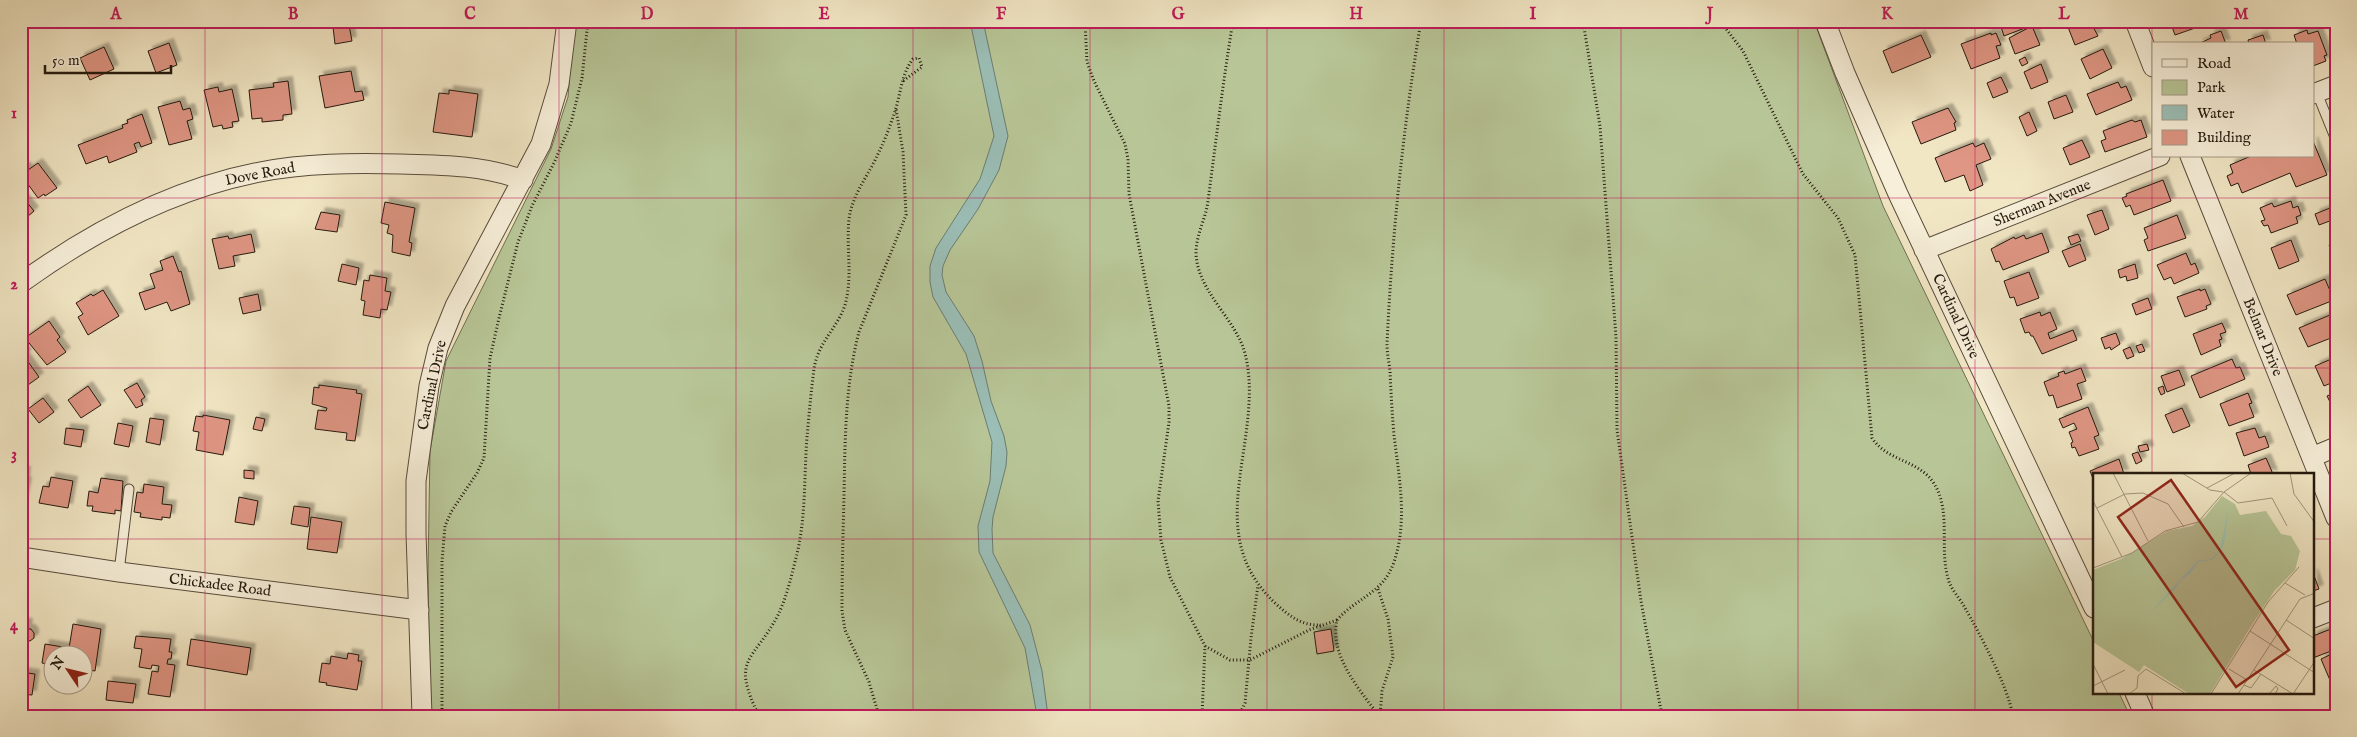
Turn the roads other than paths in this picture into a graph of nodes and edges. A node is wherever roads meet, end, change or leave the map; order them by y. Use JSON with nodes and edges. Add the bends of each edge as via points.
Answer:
{"nodes":[{"id":1,"x":567,"y":21,"type":"edge"},
{"id":2,"x":1825,"y":21,"type":"edge"},
{"id":3,"x":2135,"y":21,"type":"edge"},
{"id":4,"x":2152,"y":64,"type":"edge"},
{"id":5,"x":2336,"y":85,"type":"edge"},
{"id":6,"x":2315,"y":93,"type":"edge"},
{"id":7,"x":2336,"y":140,"type":"edge"},
{"id":8,"x":2155,"y":158,"type":"edge"},
{"id":9,"x":2191,"y":158,"type":"edge"},
{"id":10,"x":523,"y":180,"type":"junction"},
{"id":11,"x":1924,"y":250,"type":"junction"},
{"id":12,"x":21,"y":283,"type":"edge"},
{"id":13,"x":2336,"y":447,"type":"edge"},
{"id":14,"x":2312,"y":457,"type":"junction"},
{"id":15,"x":129,"y":489,"type":"dead end"},
{"id":16,"x":2336,"y":518,"type":"edge"},
{"id":17,"x":21,"y":557,"type":"edge"},
{"id":18,"x":119,"y":572,"type":"junction"},
{"id":19,"x":2093,"y":606,"type":"edge"},
{"id":20,"x":2336,"y":609,"type":"edge"},
{"id":21,"x":419,"y":610,"type":"junction"},
{"id":22,"x":2314,"y":618,"type":"edge"},
{"id":23,"x":2135,"y":694,"type":"edge"},
{"id":24,"x":422,"y":716,"type":"edge"},
{"id":25,"x":2145,"y":716,"type":"edge"}],
"edges":[{"from":1,"to":10,"type":"street","name":"Cardinal Drive","via":[[559,84],[541,144]]},
{"from":2,"to":11,"type":"street","name":"Cardinal Drive"},
{"from":3,"to":4,"type":"street"},
{"from":5,"to":6,"type":"street"},
{"from":6,"to":7,"type":"lane"},
{"from":8,"to":11,"type":"street","name":"Sherman Avenue"},
{"from":9,"to":14,"type":"street","name":"Belmar Drive"},
{"from":10,"to":12,"type":"street","name":"Dove Road","via":[[495,170],[428,164],[304,166],[260,172],[206,185],[159,203],[110,226]]},
{"from":10,"to":21,"type":"street","name":"Cardinal Drive","via":[[455,306],[438,348],[429,386],[416,481]]},
{"from":11,"to":19,"type":"street","name":"Cardinal Drive"},
{"from":13,"to":14,"type":"street"},
{"from":14,"to":16,"type":"street","name":"Belmar Drive"},
{"from":15,"to":18,"type":"lane"},
{"from":17,"to":18,"type":"street","name":"Chickadee Road"},
{"from":18,"to":21,"type":"street","name":"Chickadee Road"},
{"from":20,"to":22,"type":"street"},
{"from":21,"to":24,"type":"street","name":"Cardinal Drive"},
{"from":23,"to":25,"type":"street"}]}
